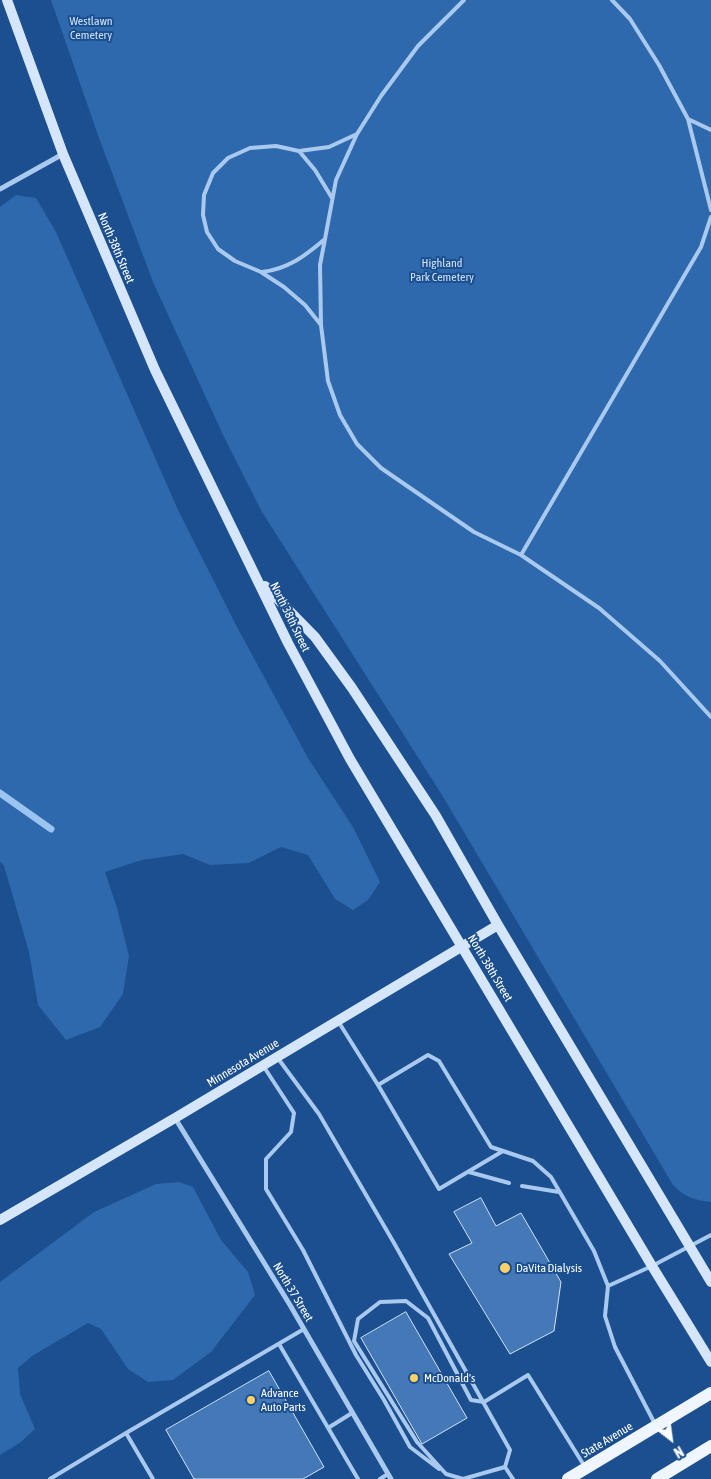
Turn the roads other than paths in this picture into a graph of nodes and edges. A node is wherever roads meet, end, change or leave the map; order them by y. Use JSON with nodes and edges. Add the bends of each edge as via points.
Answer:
{"nodes":[{"id":1,"x":7,"y":0,"type":"edge"},
{"id":2,"x":464,"y":0,"type":"edge"},
{"id":3,"x":612,"y":0,"type":"edge"},
{"id":4,"x":688,"y":119,"type":"junction"},
{"id":5,"x":711,"y":130,"type":"edge"},
{"id":6,"x":356,"y":134,"type":"junction"},
{"id":7,"x":299,"y":151,"type":"junction"},
{"id":8,"x":63,"y":154,"type":"junction"},
{"id":9,"x":0,"y":190,"type":"edge"},
{"id":10,"x":332,"y":199,"type":"junction"},
{"id":11,"x":711,"y":210,"type":"edge"},
{"id":12,"x":711,"y":217,"type":"edge"},
{"id":13,"x":325,"y":239,"type":"junction"},
{"id":14,"x":261,"y":272,"type":"junction"},
{"id":15,"x":321,"y":325,"type":"junction"},
{"id":16,"x":521,"y":555,"type":"junction"},
{"id":17,"x":259,"y":580,"type":"junction"},
{"id":18,"x":711,"y":717,"type":"edge"},
{"id":19,"x":498,"y":925,"type":"junction"},
{"id":20,"x":462,"y":947,"type":"junction"},
{"id":21,"x":338,"y":1020,"type":"junction"},
{"id":22,"x":277,"y":1057,"type":"junction"},
{"id":23,"x":263,"y":1065,"type":"junction"},
{"id":24,"x":378,"y":1085,"type":"junction"},
{"id":25,"x":175,"y":1118,"type":"junction"},
{"id":26,"x":503,"y":1151,"type":"junction"},
{"id":27,"x":469,"y":1172,"type":"junction"},
{"id":28,"x":509,"y":1183,"type":"dead end"},
{"id":29,"x":522,"y":1186,"type":"dead end"},
{"id":30,"x":559,"y":1192,"type":"junction"},
{"id":31,"x":0,"y":1220,"type":"edge"},
{"id":32,"x":711,"y":1235,"type":"edge"},
{"id":33,"x":690,"y":1246,"type":"junction"},
{"id":34,"x":652,"y":1266,"type":"junction"},
{"id":35,"x":711,"y":1282,"type":"edge"},
{"id":36,"x":608,"y":1286,"type":"junction"},
{"id":37,"x":304,"y":1329,"type":"junction"},
{"id":38,"x":279,"y":1344,"type":"junction"},
{"id":39,"x":711,"y":1362,"type":"edge"},
{"id":40,"x":711,"y":1393,"type":"edge"},
{"id":41,"x":484,"y":1402,"type":"junction"},
{"id":42,"x":352,"y":1413,"type":"junction"},
{"id":43,"x":656,"y":1426,"type":"junction"},
{"id":44,"x":328,"y":1428,"type":"junction"},
{"id":45,"x":126,"y":1433,"type":"junction"},
{"id":46,"x":711,"y":1446,"type":"edge"},
{"id":47,"x":505,"y":1467,"type":"junction"},
{"id":48,"x":586,"y":1468,"type":"junction"},
{"id":49,"x":446,"y":1474,"type":"junction"},
{"id":50,"x":389,"y":1476,"type":"edge"},
{"id":51,"x":50,"y":1479,"type":"edge"},
{"id":52,"x":153,"y":1479,"type":"edge"},
{"id":53,"x":358,"y":1479,"type":"edge"},
{"id":54,"x":380,"y":1479,"type":"edge"},
{"id":55,"x":513,"y":1479,"type":"edge"},
{"id":56,"x":568,"y":1479,"type":"edge"},
{"id":57,"x":657,"y":1479,"type":"edge"}],
"edges":[{"from":1,"to":8,"type":"main road","name":"North 38th Street"},
{"from":2,"to":6,"type":"lane","via":[[418,46]]},
{"from":3,"to":4,"type":"lane","via":[[659,65]]},
{"from":4,"to":5,"type":"lane"},
{"from":4,"to":11,"type":"lane"},
{"from":6,"to":7,"type":"lane","via":[[329,147]]},
{"from":6,"to":10,"type":"lane","via":[[336,180]]},
{"from":7,"to":10,"type":"lane"},
{"from":7,"to":14,"type":"lane","via":[[276,146],[250,148],[228,158],[213,173],[204,195],[202,216],[218,249],[235,261]]},
{"from":8,"to":9,"type":"street"},
{"from":8,"to":17,"type":"main road","name":"North 38th Street","via":[[155,370]]},
{"from":10,"to":13,"type":"lane"},
{"from":12,"to":16,"type":"lane","via":[[701,247]]},
{"from":13,"to":14,"type":"lane","via":[[288,266]]},
{"from":13,"to":15,"type":"lane","via":[[320,265]]},
{"from":14,"to":15,"type":"lane","via":[[305,305]]},
{"from":15,"to":16,"type":"lane","via":[[328,381],[340,415],[357,444],[381,468],[474,532]]},
{"from":16,"to":18,"type":"lane","via":[[599,608],[660,660]]},
{"from":17,"to":19,"type":"main road","name":"North 38th Street","via":[[315,637],[352,688],[436,816]]},
{"from":17,"to":20,"type":"main road","name":"North 38th Street","via":[[350,759]]},
{"from":19,"to":20,"type":"main road","name":"Minnesota Avenue"},
{"from":19,"to":33,"type":"main road","name":"North 38th Street"},
{"from":20,"to":21,"type":"main road","name":"Minnesota Avenue"},
{"from":20,"to":34,"type":"main road","name":"North 38th Street"},
{"from":21,"to":22,"type":"main road","name":"Minnesota Avenue"},
{"from":21,"to":24,"type":"lane"},
{"from":22,"to":23,"type":"main road","name":"Minnesota Avenue"},
{"from":22,"to":41,"type":"lane","via":[[319,1114]]},
{"from":23,"to":25,"type":"main road","name":"Minnesota Avenue"},
{"from":23,"to":49,"type":"lane","via":[[294,1113],[291,1132],[266,1159],[266,1189],[303,1250],[356,1356],[410,1447]]},
{"from":24,"to":26,"type":"lane","via":[[428,1055],[439,1061],[491,1147]]},
{"from":24,"to":27,"type":"lane","via":[[439,1189]]},
{"from":25,"to":31,"type":"main road","name":"Minnesota Avenue"},
{"from":25,"to":37,"type":"street","name":"North 37 Street"},
{"from":26,"to":27,"type":"lane"},
{"from":26,"to":30,"type":"lane","via":[[533,1161],[551,1177]]},
{"from":27,"to":28,"type":"lane"},
{"from":29,"to":30,"type":"lane"},
{"from":30,"to":36,"type":"lane","via":[[594,1251]]},
{"from":32,"to":33,"type":"lane"},
{"from":33,"to":34,"type":"lane"},
{"from":33,"to":35,"type":"main road","name":"North 38th Street"},
{"from":34,"to":36,"type":"lane"},
{"from":34,"to":39,"type":"main road","name":"North 38th Street"},
{"from":36,"to":43,"type":"lane","via":[[605,1316],[615,1347]]},
{"from":37,"to":38,"type":"lane"},
{"from":37,"to":42,"type":"street","name":"North 37 Street"},
{"from":38,"to":44,"type":"lane"},
{"from":38,"to":45,"type":"lane"},
{"from":40,"to":43,"type":"main road","name":"State Avenue"},
{"from":41,"to":47,"type":"lane","via":[[510,1450]]},
{"from":41,"to":48,"type":"lane","via":[[528,1375]]},
{"from":41,"to":49,"type":"lane","via":[[471,1400],[428,1318],[406,1301],[380,1302],[358,1319],[354,1341],[417,1442]]},
{"from":42,"to":44,"type":"lane"},
{"from":42,"to":50,"type":"street","name":"North 37 Street"},
{"from":43,"to":48,"type":"main road","name":"State Avenue"},
{"from":44,"to":53,"type":"lane"},
{"from":45,"to":51,"type":"lane"},
{"from":45,"to":52,"type":"lane"},
{"from":46,"to":57,"type":"main road"},
{"from":47,"to":49,"type":"lane","via":[[463,1479]]},
{"from":47,"to":55,"type":"lane"},
{"from":48,"to":56,"type":"main road","name":"State Avenue"},
{"from":50,"to":54,"type":"lane"}]}
